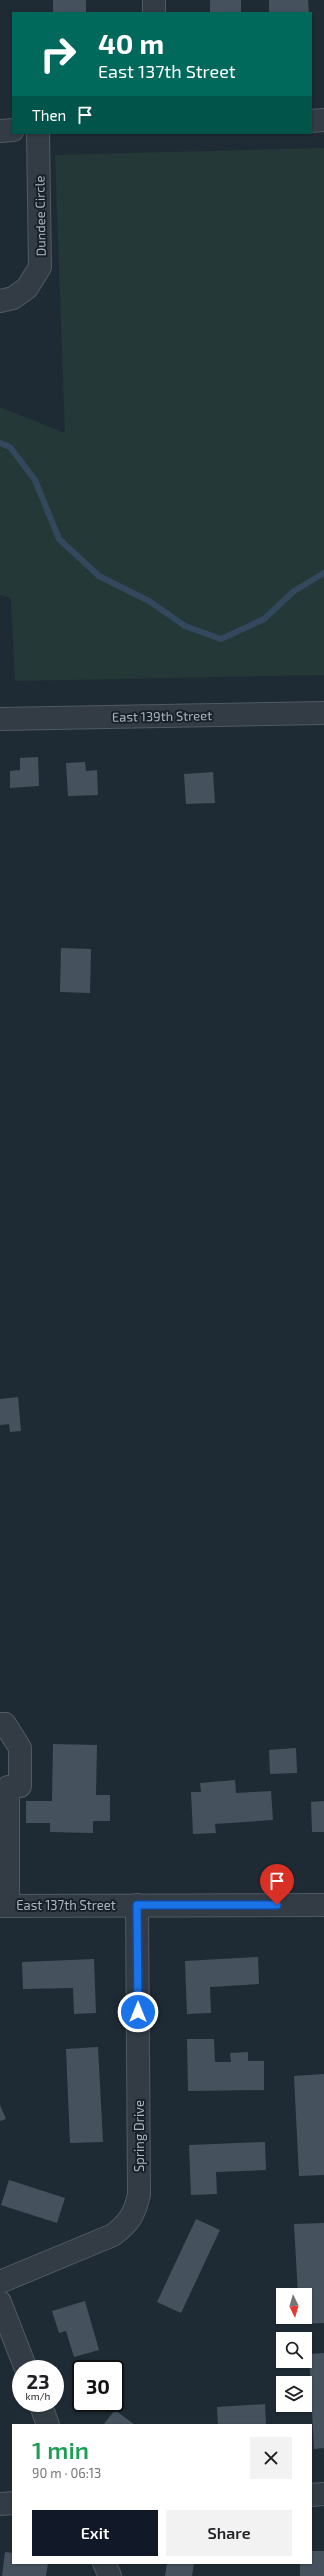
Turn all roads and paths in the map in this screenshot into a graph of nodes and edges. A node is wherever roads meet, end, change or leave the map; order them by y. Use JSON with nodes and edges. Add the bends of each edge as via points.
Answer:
{"nodes":[{"id":1,"x":154,"y":0,"type":"edge"},
{"id":2,"x":154,"y":12,"type":"edge"},
{"id":3,"x":312,"y":120,"type":"edge"},
{"id":4,"x":324,"y":120,"type":"edge"},
{"id":5,"x":12,"y":130,"type":"edge"},
{"id":6,"x":0,"y":131,"type":"edge"},
{"id":7,"x":38,"y":134,"type":"edge"},
{"id":8,"x":0,"y":301,"type":"edge"},
{"id":9,"x":324,"y":712,"type":"edge"},
{"id":10,"x":0,"y":719,"type":"edge"},
{"id":11,"x":0,"y":1724,"type":"edge"},
{"id":12,"x":4,"y":1837,"type":"edge"},
{"id":13,"x":137,"y":1905,"type":"junction"},
{"id":14,"x":324,"y":1905,"type":"edge"},
{"id":15,"x":4,"y":1906,"type":"edge"},
{"id":16,"x":0,"y":2282,"type":"edge"},
{"id":17,"x":0,"y":2302,"type":"edge"},
{"id":18,"x":23,"y":2360,"type":"edge"},
{"id":19,"x":43,"y":2412,"type":"edge"},
{"id":20,"x":48,"y":2424,"type":"edge"},
{"id":21,"x":312,"y":2494,"type":"edge"},
{"id":22,"x":324,"y":2494,"type":"edge"},
{"id":23,"x":12,"y":2503,"type":"edge"},
{"id":24,"x":0,"y":2504,"type":"edge"},
{"id":25,"x":104,"y":2564,"type":"edge"},
{"id":26,"x":110,"y":2576,"type":"edge"}],
"edges":[{"from":1,"to":2,"type":"street"},
{"from":3,"to":4,"type":"street"},
{"from":5,"to":6,"type":"street"},
{"from":7,"to":8,"type":"street","name":"Dundee Circle","via":[[40,267],[27,288],[13,298]]},
{"from":9,"to":10,"type":"street","name":"East 139th Street"},
{"from":11,"to":12,"type":"street","via":[[5,1724],[20,1748],[20,1786],[8,1787]]},
{"from":12,"to":15,"type":"street"},
{"from":13,"to":14,"type":"street","name":"East 137th Street"},
{"from":13,"to":15,"type":"street","name":"East 137th Street"},
{"from":13,"to":16,"type":"street","name":"Spring Drive","via":[[139,2194],[136,2211],[127,2225],[113,2235]]},
{"from":17,"to":18,"type":"street"},
{"from":19,"to":20,"type":"street"},
{"from":21,"to":22,"type":"street"},
{"from":23,"to":24,"type":"street"},
{"from":25,"to":26,"type":"street"}]}
